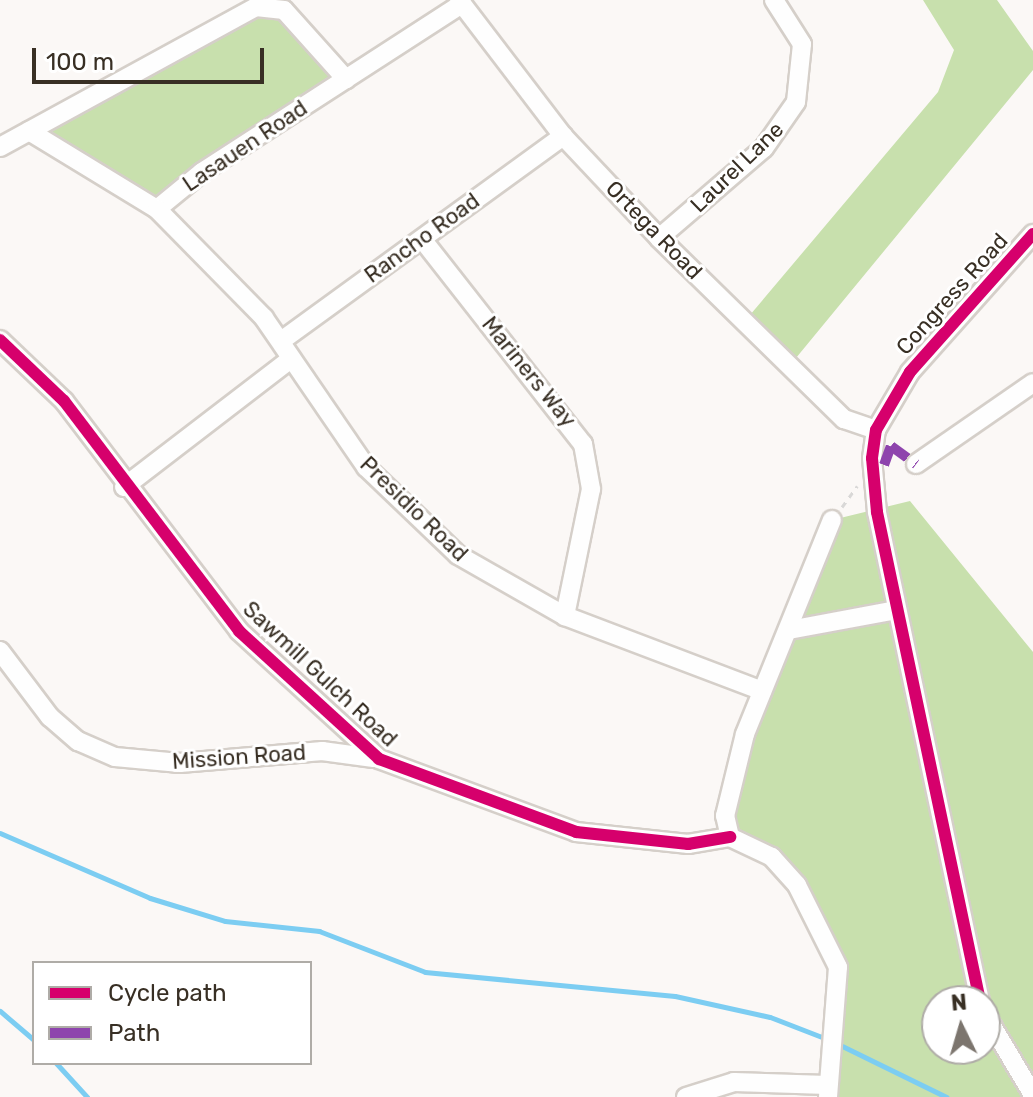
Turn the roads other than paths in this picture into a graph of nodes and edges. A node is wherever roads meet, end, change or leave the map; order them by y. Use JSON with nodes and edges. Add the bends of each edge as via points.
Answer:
{"nodes":[{"id":1,"x":774,"y":0,"type":"edge"},
{"id":2,"x":460,"y":2,"type":"edge"},
{"id":3,"x":346,"y":79,"type":"junction"},
{"id":4,"x":29,"y":131,"type":"junction"},
{"id":5,"x":563,"y":136,"type":"junction"},
{"id":6,"x":0,"y":147,"type":"edge"},
{"id":7,"x":157,"y":209,"type":"junction"},
{"id":8,"x":1033,"y":234,"type":"edge"},
{"id":9,"x":659,"y":238,"type":"junction"},
{"id":10,"x":422,"y":239,"type":"junction"},
{"id":11,"x":0,"y":340,"type":"edge"},
{"id":12,"x":281,"y":341,"type":"junction"},
{"id":13,"x":291,"y":359,"type":"junction"},
{"id":14,"x":1033,"y":383,"type":"edge"},
{"id":15,"x":876,"y":430,"type":"junction"},
{"id":16,"x":916,"y":464,"type":"dead end"},
{"id":17,"x":124,"y":487,"type":"junction"},
{"id":18,"x":832,"y":520,"type":"road end"},
{"id":19,"x":897,"y":610,"type":"junction"},
{"id":20,"x":565,"y":616,"type":"junction"},
{"id":21,"x":789,"y":630,"type":"junction"},
{"id":22,"x":0,"y":651,"type":"edge"},
{"id":23,"x":762,"y":691,"type":"junction"},
{"id":24,"x":321,"y":707,"type":"junction"},
{"id":25,"x":303,"y":751,"type":"junction"},
{"id":26,"x":379,"y":759,"type":"junction"},
{"id":27,"x":730,"y":837,"type":"junction"},
{"id":28,"x":977,"y":985,"type":"edge"},
{"id":29,"x":1001,"y":1041,"type":"edge"},
{"id":30,"x":827,"y":1091,"type":"edge"},
{"id":31,"x":1033,"y":1095,"type":"edge"},
{"id":32,"x":686,"y":1097,"type":"edge"}],
"edges":[{"from":1,"to":9,"type":"street","name":"Laurel Lane","via":[[802,44],[796,102],[764,148]]},
{"from":2,"to":3,"type":"street","name":"Lasauen Road"},
{"from":2,"to":5,"type":"street","name":"Ortega Road"},
{"from":3,"to":4,"type":"street","via":[[284,10],[266,5]]},
{"from":3,"to":7,"type":"street","name":"Lasauen Road"},
{"from":4,"to":6,"type":"street"},
{"from":4,"to":7,"type":"street"},
{"from":5,"to":9,"type":"street","name":"Ortega Road"},
{"from":5,"to":10,"type":"street","name":"Rancho Road"},
{"from":7,"to":12,"type":"street","name":"Presidio Road","via":[[208,254]]},
{"from":8,"to":15,"type":"street","name":"Congress Road","via":[[935,338]]},
{"from":9,"to":15,"type":"street","name":"Ortega Road","via":[[844,419]]},
{"from":10,"to":12,"type":"street","name":"Rancho Road"},
{"from":10,"to":20,"type":"street","name":"Mariners Way","via":[[583,444],[591,489]]},
{"from":11,"to":17,"type":"street","name":"Sawmill Gulch Road","via":[[64,401]]},
{"from":12,"to":13,"type":"street","name":"Presidio Road"},
{"from":13,"to":17,"type":"street"},
{"from":13,"to":20,"type":"street","name":"Presidio Road","via":[[351,449],[426,526],[489,576]]},
{"from":14,"to":16,"type":"street"},
{"from":15,"to":19,"type":"street","name":"Congress Road","via":[[865,476]]},
{"from":17,"to":24,"type":"street","name":"Sawmill Gulch Road","via":[[239,631]]},
{"from":18,"to":21,"type":"street"},
{"from":19,"to":21,"type":"street"},
{"from":19,"to":28,"type":"street","name":"Congress Road"},
{"from":20,"to":23,"type":"street","name":"Presidio Road"},
{"from":21,"to":23,"type":"street"},
{"from":22,"to":25,"type":"street","name":"Mission Road","via":[[50,717],[78,741],[115,757],[180,763]]},
{"from":23,"to":27,"type":"street","via":[[729,785]]},
{"from":24,"to":25,"type":"street","via":[[325,734]]},
{"from":24,"to":26,"type":"street","name":"Sawmill Gulch Road"},
{"from":25,"to":26,"type":"street","name":"Mission Road"},
{"from":26,"to":27,"type":"street","name":"Sawmill Gulch Road","via":[[546,826],[688,844]]},
{"from":27,"to":30,"type":"street","via":[[772,857],[797,885],[838,967],[839,1018]]},
{"from":29,"to":31,"type":"street"},
{"from":30,"to":32,"type":"street","via":[[734,1082]]}]}
